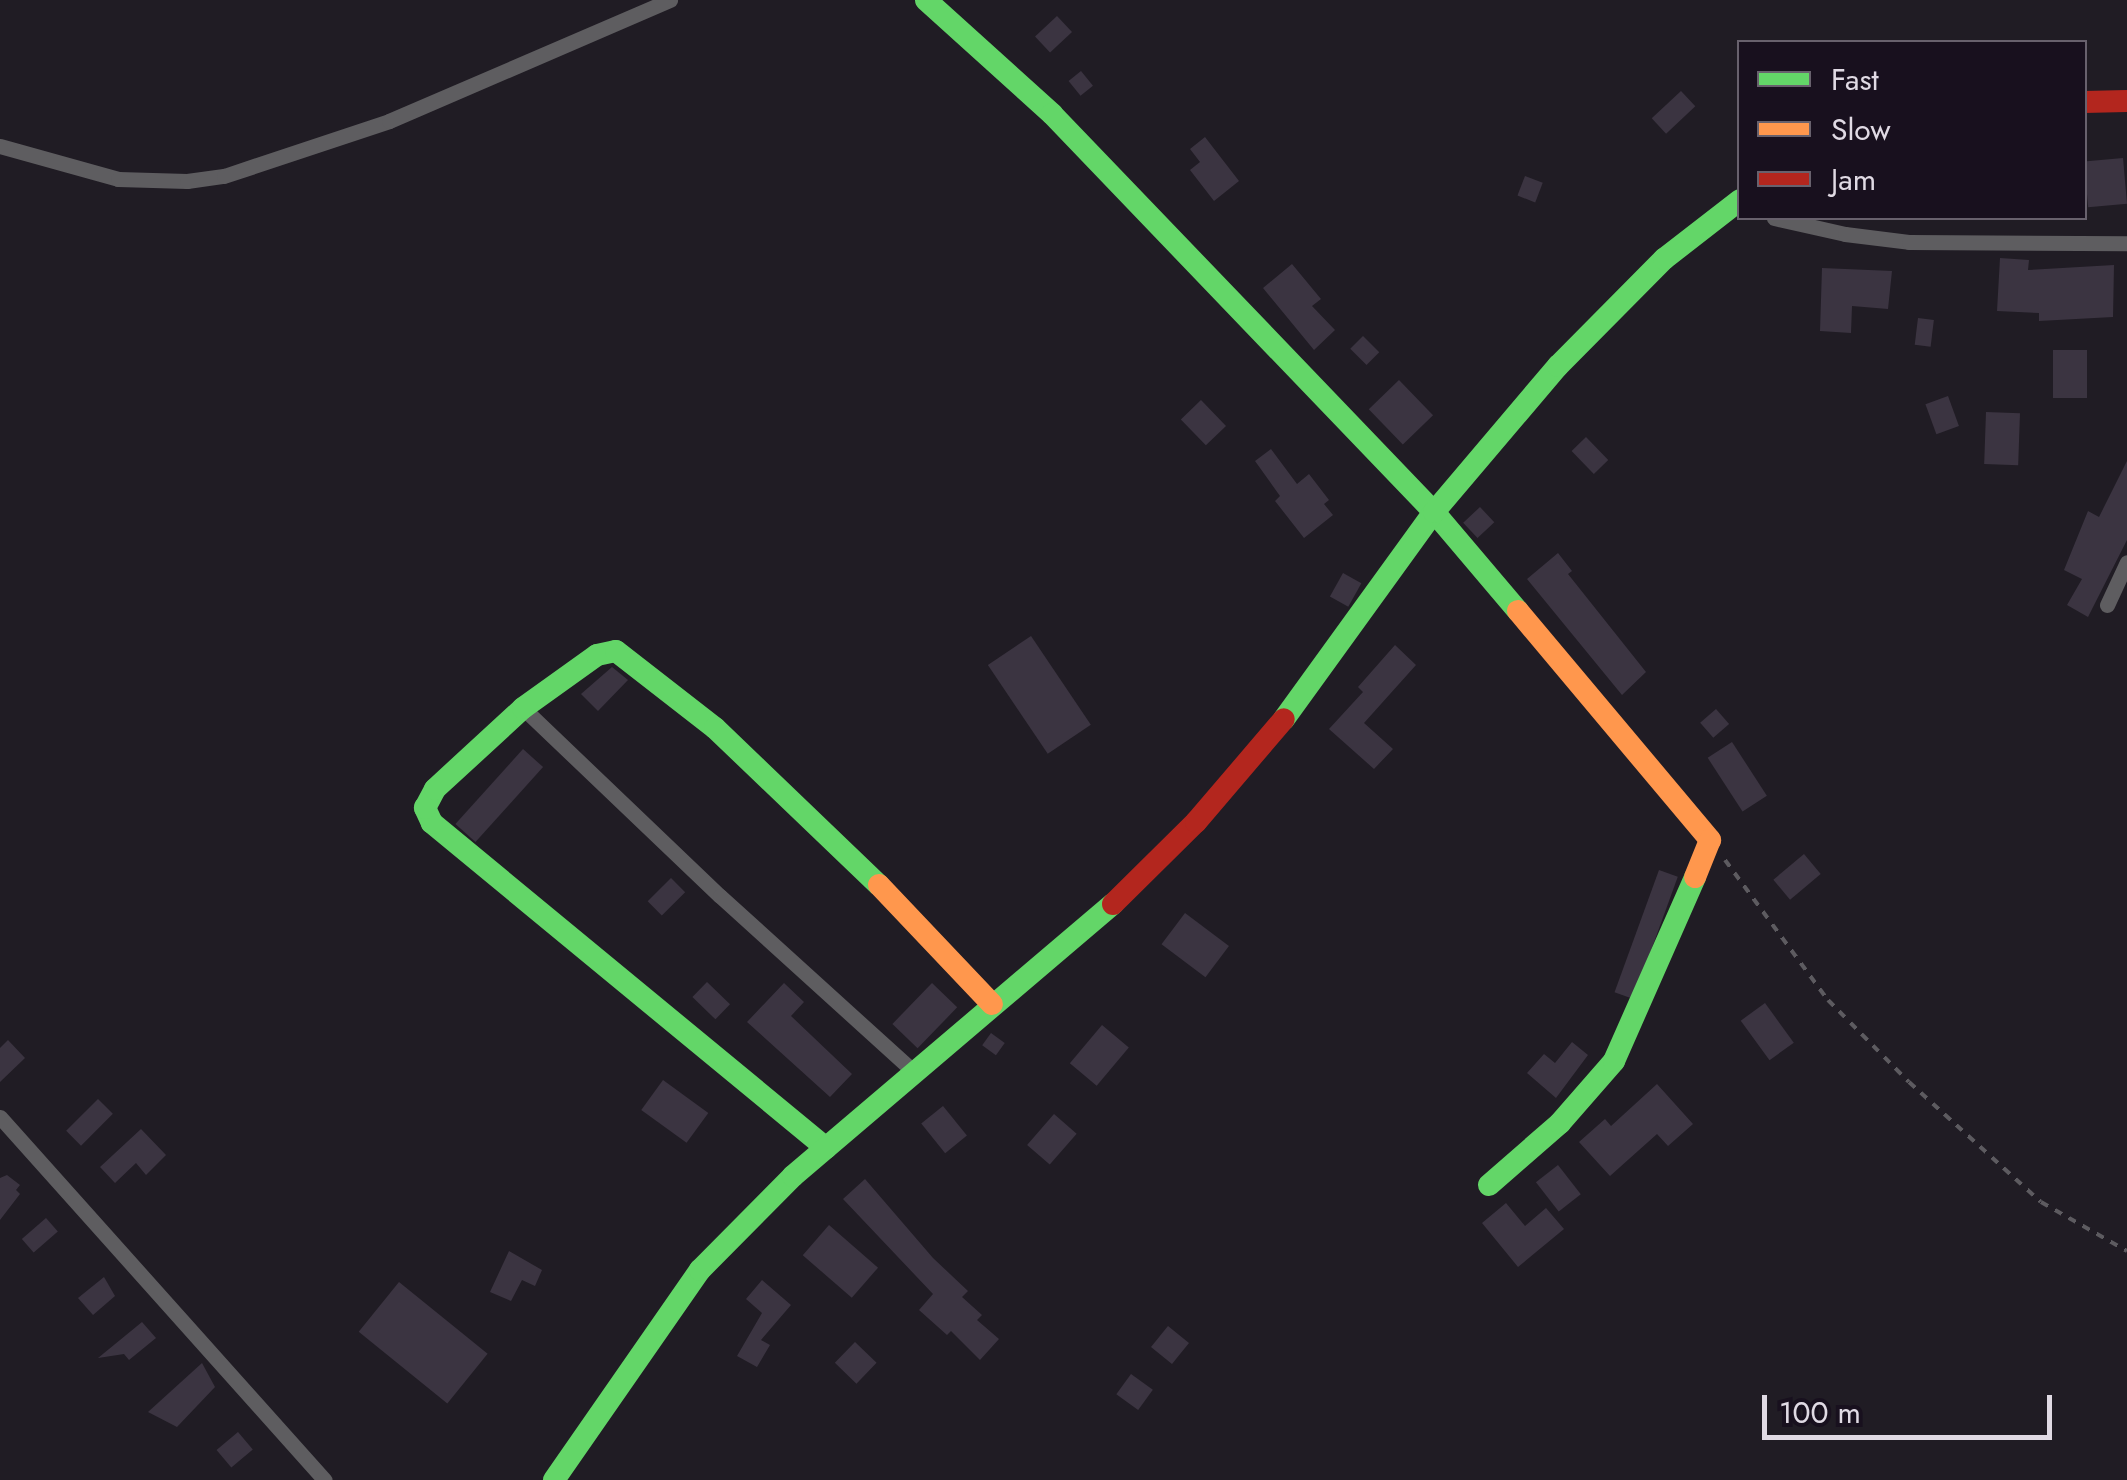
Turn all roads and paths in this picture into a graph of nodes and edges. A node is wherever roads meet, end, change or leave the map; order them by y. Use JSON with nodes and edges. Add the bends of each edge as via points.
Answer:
{"nodes":[{"id":1,"x":670,"y":0,"type":"edge"},
{"id":2,"x":926,"y":0,"type":"edge"},
{"id":3,"x":2127,"y":101,"type":"edge"},
{"id":4,"x":2087,"y":102,"type":"edge"},
{"id":5,"x":0,"y":146,"type":"edge"},
{"id":6,"x":1736,"y":205,"type":"edge"},
{"id":7,"x":1783,"y":220,"type":"edge"},
{"id":8,"x":2127,"y":243,"type":"edge"},
{"id":9,"x":1434,"y":512,"type":"junction"},
{"id":10,"x":2127,"y":562,"type":"edge"},
{"id":11,"x":2107,"y":604,"type":"dead end"},
{"id":12,"x":523,"y":708,"type":"junction"},
{"id":13,"x":1710,"y":840,"type":"junction"},
{"id":14,"x":992,"y":1004,"type":"junction"},
{"id":15,"x":914,"y":1072,"type":"junction"},
{"id":16,"x":0,"y":1117,"type":"edge"},
{"id":17,"x":826,"y":1148,"type":"junction"},
{"id":18,"x":1489,"y":1185,"type":"dead end"},
{"id":19,"x":2127,"y":1251,"type":"edge"},
{"id":20,"x":325,"y":1480,"type":"edge"},
{"id":21,"x":554,"y":1480,"type":"edge"}],
"edges":[{"from":1,"to":5,"type":"street","via":[[390,121],[224,176],[118,179]]},
{"from":2,"to":9,"type":"street","via":[[1064,126]]},
{"from":3,"to":4,"type":"street"},
{"from":6,"to":9,"type":"street","via":[[1703,224],[1602,318]]},
{"from":7,"to":8,"type":"street","via":[[1909,242]]},
{"from":9,"to":13,"type":"street"},
{"from":9,"to":14,"type":"street","via":[[1224,794],[1091,925]]},
{"from":10,"to":11,"type":"street"},
{"from":12,"to":14,"type":"street","via":[[597,654],[612,650],[630,658],[683,698],[842,848]]},
{"from":12,"to":15,"type":"street"},
{"from":12,"to":17,"type":"street","via":[[434,789],[427,815]]},
{"from":13,"to":18,"type":"street","via":[[1614,1062],[1560,1123]]},
{"from":13,"to":19,"type":"path","via":[[1828,1000],[1909,1082],[2041,1202]]},
{"from":14,"to":15,"type":"street"},
{"from":15,"to":17,"type":"street"},
{"from":16,"to":20,"type":"street"},
{"from":17,"to":21,"type":"street","via":[[700,1270]]}]}
